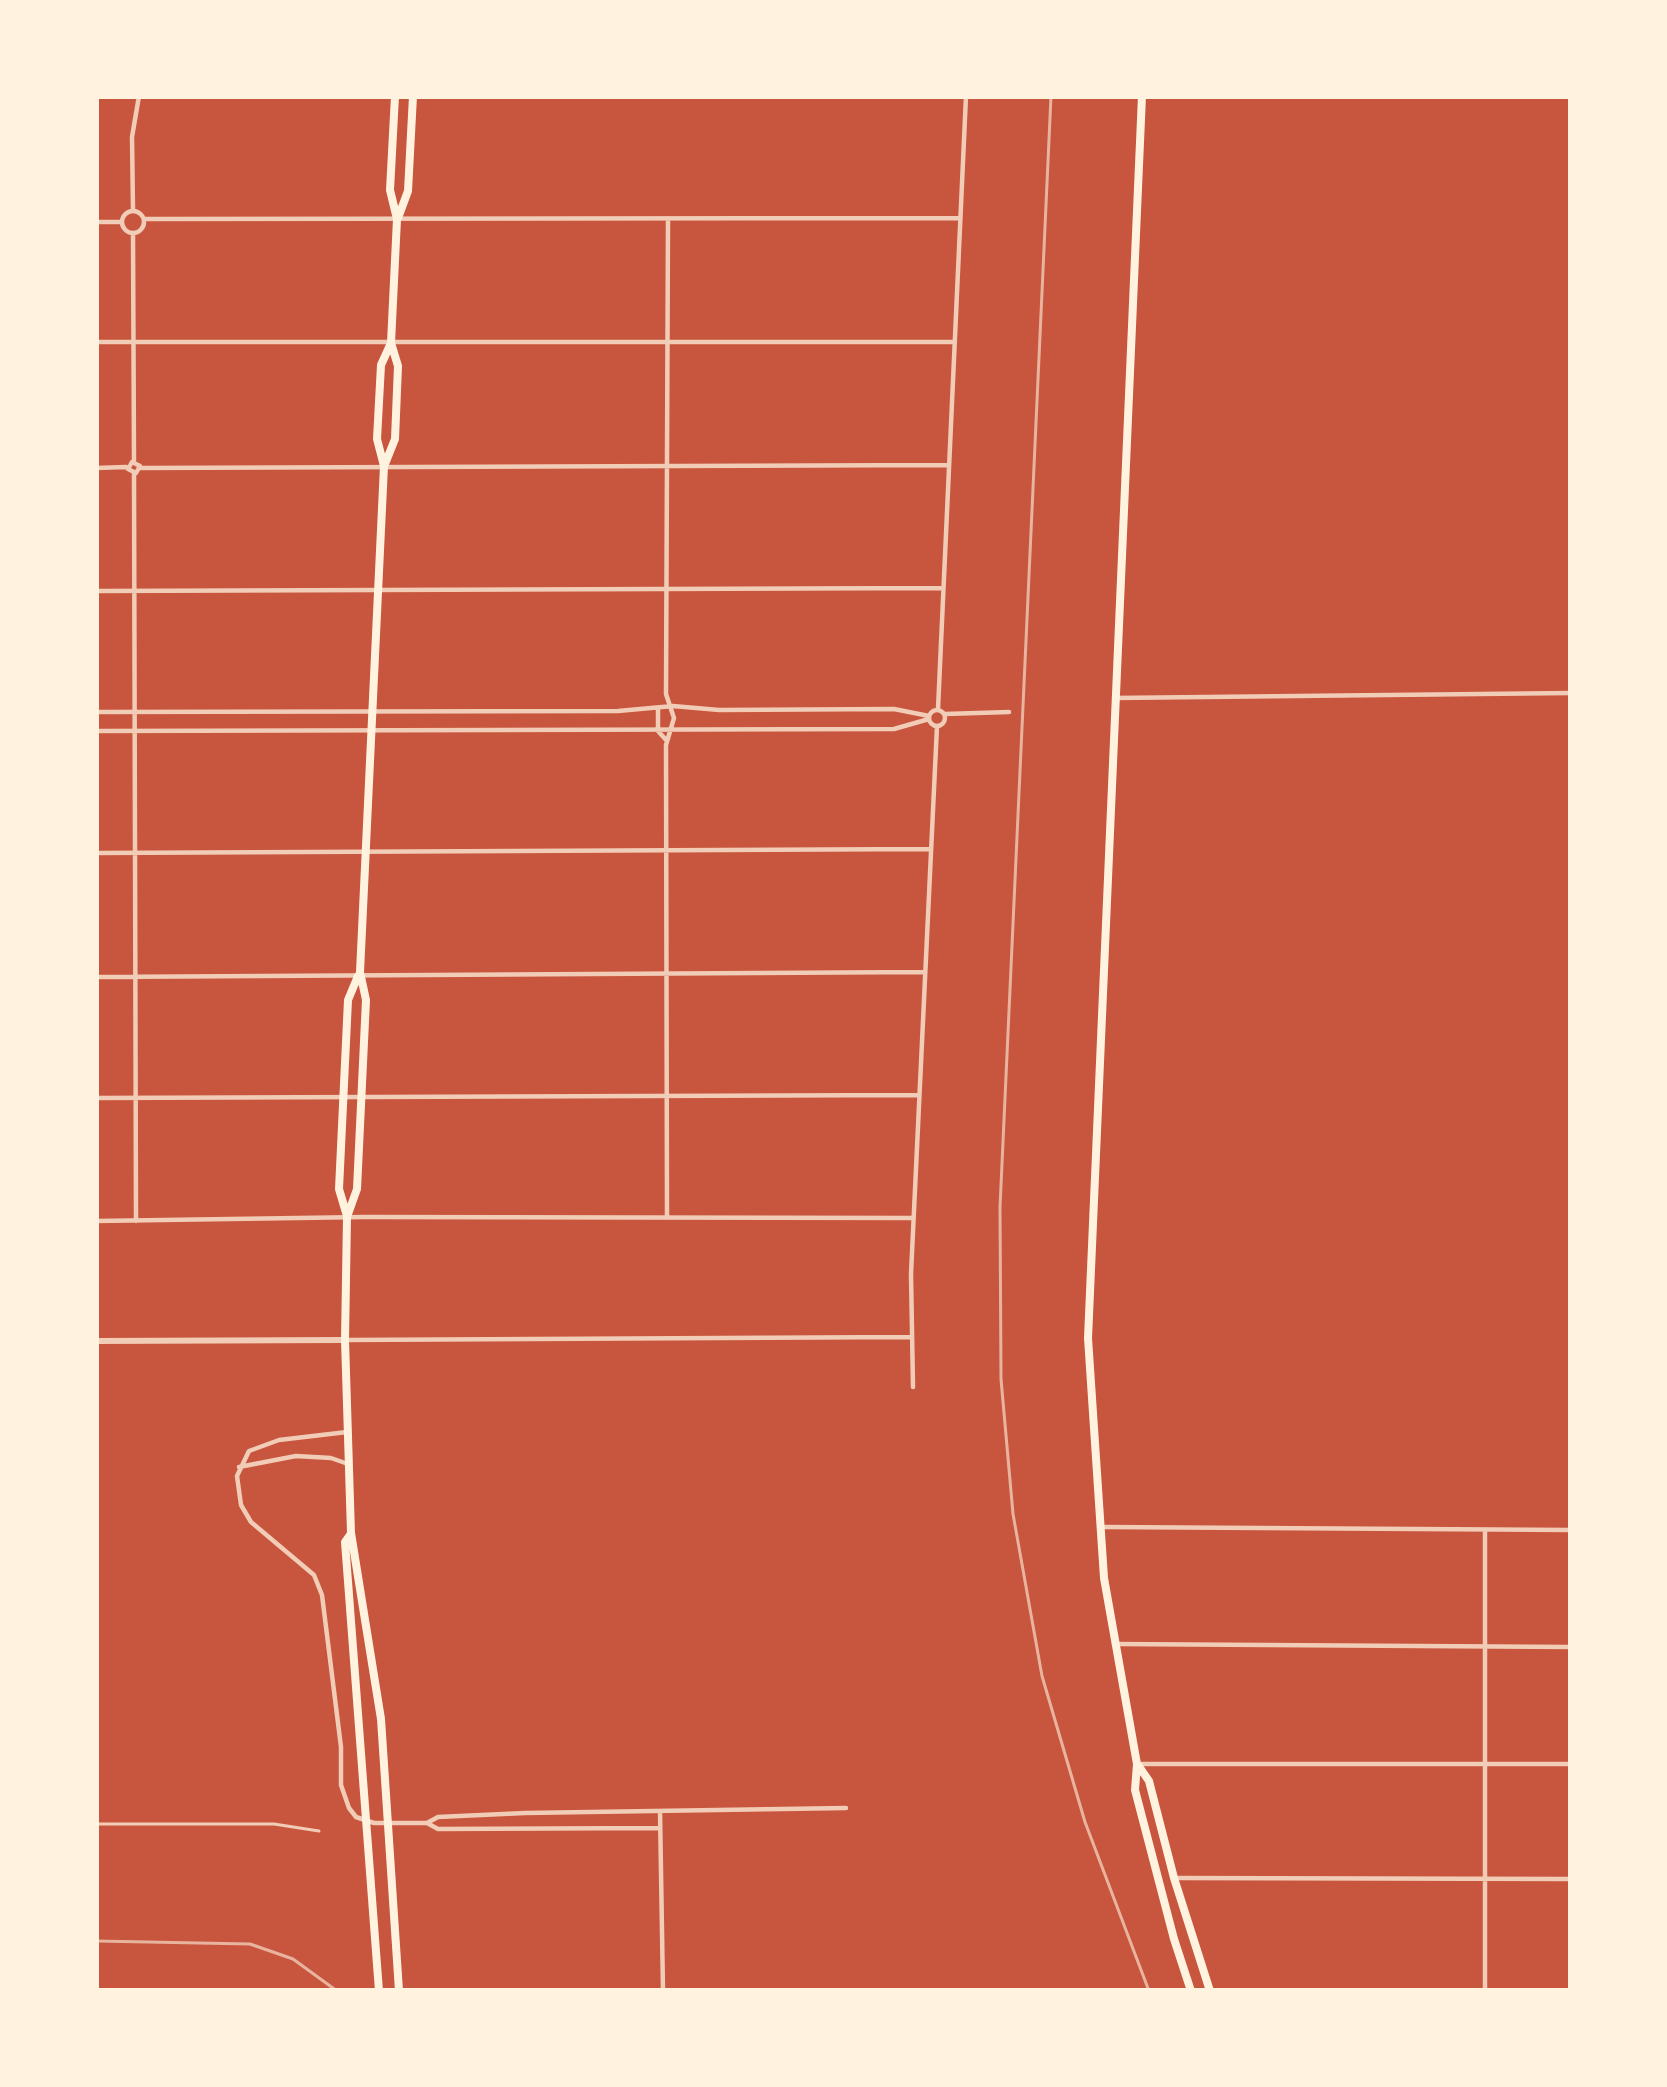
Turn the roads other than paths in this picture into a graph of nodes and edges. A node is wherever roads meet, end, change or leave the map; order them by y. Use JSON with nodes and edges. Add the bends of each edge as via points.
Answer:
{"nodes":[{"id":1,"x":139,"y":96,"type":"edge"},
{"id":2,"x":395,"y":96,"type":"edge"},
{"id":3,"x":413,"y":96,"type":"edge"},
{"id":4,"x":966,"y":96,"type":"edge"},
{"id":5,"x":1142,"y":96,"type":"edge"},
{"id":6,"x":134,"y":210,"type":"junction"},
{"id":7,"x":959,"y":218,"type":"junction"},
{"id":8,"x":145,"y":219,"type":"junction"},
{"id":9,"x":397,"y":219,"type":"junction"},
{"id":10,"x":668,"y":220,"type":"junction"},
{"id":11,"x":122,"y":221,"type":"junction"},
{"id":12,"x":96,"y":222,"type":"edge"},
{"id":13,"x":133,"y":233,"type":"junction"},
{"id":14,"x":133,"y":341,"type":"junction"},
{"id":15,"x":96,"y":342,"type":"edge"},
{"id":16,"x":668,"y":342,"type":"junction"},
{"id":17,"x":953,"y":342,"type":"junction"},
{"id":18,"x":391,"y":343,"type":"junction"},
{"id":19,"x":948,"y":465,"type":"junction"},
{"id":20,"x":384,"y":466,"type":"junction"},
{"id":21,"x":667,"y":466,"type":"junction"},
{"id":22,"x":134,"y":467,"type":"junction"},
{"id":23,"x":96,"y":468,"type":"edge"},
{"id":24,"x":379,"y":587,"type":"junction"},
{"id":25,"x":942,"y":588,"type":"junction"},
{"id":26,"x":667,"y":589,"type":"junction"},
{"id":27,"x":96,"y":591,"type":"edge"},
{"id":28,"x":134,"y":591,"type":"junction"},
{"id":29,"x":1571,"y":693,"type":"edge"},
{"id":30,"x":1114,"y":698,"type":"junction"},
{"id":31,"x":670,"y":703,"type":"junction"},
{"id":32,"x":658,"y":707,"type":"junction"},
{"id":33,"x":938,"y":709,"type":"junction"},
{"id":34,"x":136,"y":711,"type":"junction"},
{"id":35,"x":96,"y":712,"type":"edge"},
{"id":36,"x":372,"y":712,"type":"junction"},
{"id":37,"x":1009,"y":712,"type":"dead end"},
{"id":38,"x":945,"y":714,"type":"junction"},
{"id":39,"x":929,"y":717,"type":"junction"},
{"id":40,"x":938,"y":726,"type":"junction"},
{"id":41,"x":371,"y":729,"type":"junction"},
{"id":42,"x":96,"y":731,"type":"edge"},
{"id":43,"x":137,"y":731,"type":"junction"},
{"id":44,"x":658,"y":731,"type":"junction"},
{"id":45,"x":673,"y":731,"type":"junction"},
{"id":46,"x":667,"y":742,"type":"junction"},
{"id":47,"x":365,"y":849,"type":"junction"},
{"id":48,"x":930,"y":849,"type":"junction"},
{"id":49,"x":667,"y":850,"type":"junction"},
{"id":50,"x":96,"y":853,"type":"edge"},
{"id":51,"x":135,"y":853,"type":"junction"},
{"id":52,"x":360,"y":972,"type":"junction"},
{"id":53,"x":925,"y":972,"type":"junction"},
{"id":54,"x":667,"y":974,"type":"junction"},
{"id":55,"x":135,"y":976,"type":"junction"},
{"id":56,"x":96,"y":977,"type":"edge"},
{"id":57,"x":344,"y":1094,"type":"junction"},
{"id":58,"x":361,"y":1094,"type":"junction"},
{"id":59,"x":919,"y":1095,"type":"junction"},
{"id":60,"x":667,"y":1096,"type":"junction"},
{"id":61,"x":96,"y":1098,"type":"edge"},
{"id":62,"x":136,"y":1098,"type":"junction"},
{"id":63,"x":347,"y":1217,"type":"junction"},
{"id":64,"x":667,"y":1218,"type":"junction"},
{"id":65,"x":913,"y":1218,"type":"junction"},
{"id":66,"x":96,"y":1221,"type":"edge"},
{"id":67,"x":136,"y":1221,"type":"junction"},
{"id":68,"x":912,"y":1337,"type":"junction"},
{"id":69,"x":345,"y":1340,"type":"junction"},
{"id":70,"x":96,"y":1341,"type":"edge"},
{"id":71,"x":913,"y":1388,"type":"dead end"},
{"id":72,"x":347,"y":1432,"type":"junction"},
{"id":73,"x":348,"y":1464,"type":"junction"},
{"id":74,"x":239,"y":1467,"type":"junction"},
{"id":75,"x":1098,"y":1527,"type":"junction"},
{"id":76,"x":1485,"y":1530,"type":"junction"},
{"id":77,"x":1571,"y":1530,"type":"edge"},
{"id":78,"x":351,"y":1533,"type":"junction"},
{"id":79,"x":1114,"y":1644,"type":"junction"},
{"id":80,"x":1485,"y":1646,"type":"junction"},
{"id":81,"x":1571,"y":1647,"type":"edge"},
{"id":82,"x":1137,"y":1764,"type":"junction"},
{"id":83,"x":1571,"y":1764,"type":"edge"},
{"id":84,"x":1486,"y":1765,"type":"junction"},
{"id":85,"x":846,"y":1808,"type":"dead end"},
{"id":86,"x":660,"y":1811,"type":"junction"},
{"id":87,"x":427,"y":1823,"type":"junction"},
{"id":88,"x":96,"y":1824,"type":"edge"},
{"id":89,"x":660,"y":1828,"type":"junction"},
{"id":90,"x":319,"y":1831,"type":"dead end"},
{"id":91,"x":1174,"y":1878,"type":"junction"},
{"id":92,"x":1485,"y":1878,"type":"junction"},
{"id":93,"x":1571,"y":1879,"type":"edge"},
{"id":94,"x":379,"y":1991,"type":"edge"},
{"id":95,"x":399,"y":1991,"type":"edge"},
{"id":96,"x":663,"y":1991,"type":"edge"},
{"id":97,"x":1191,"y":1991,"type":"edge"},
{"id":98,"x":1210,"y":1991,"type":"edge"},
{"id":99,"x":1485,"y":1991,"type":"edge"}],
"edges":[{"from":1,"to":6,"type":"street"},
{"from":2,"to":9,"type":"main road","via":[[390,190]]},
{"from":3,"to":9,"type":"main road","via":[[408,191]]},
{"from":4,"to":7,"type":"street"},
{"from":5,"to":30,"type":"main road"},
{"from":6,"to":8,"type":"street"},
{"from":6,"to":11,"type":"street"},
{"from":7,"to":10,"type":"street"},
{"from":7,"to":17,"type":"street"},
{"from":8,"to":9,"type":"street"},
{"from":8,"to":13,"type":"street"},
{"from":9,"to":10,"type":"street"},
{"from":9,"to":18,"type":"main road"},
{"from":10,"to":16,"type":"street"},
{"from":11,"to":12,"type":"street"},
{"from":11,"to":13,"type":"street"},
{"from":13,"to":14,"type":"street"},
{"from":14,"to":15,"type":"street"},
{"from":14,"to":18,"type":"street"},
{"from":14,"to":22,"type":"street"},
{"from":16,"to":17,"type":"street"},
{"from":16,"to":18,"type":"street"},
{"from":16,"to":21,"type":"street"},
{"from":17,"to":19,"type":"street"},
{"from":18,"to":20,"type":"main road","via":[[381,365],[377,439]]},
{"from":18,"to":20,"type":"main road","via":[[398,366],[395,439]]},
{"from":19,"to":21,"type":"street"},
{"from":19,"to":25,"type":"street"},
{"from":20,"to":21,"type":"street"},
{"from":20,"to":22,"type":"street"},
{"from":20,"to":24,"type":"main road"},
{"from":21,"to":26,"type":"street"},
{"from":22,"to":23,"type":"street"},
{"from":22,"to":28,"type":"street"},
{"from":24,"to":26,"type":"street"},
{"from":24,"to":28,"type":"street"},
{"from":24,"to":36,"type":"main road"},
{"from":25,"to":26,"type":"street"},
{"from":25,"to":33,"type":"street"},
{"from":26,"to":31,"type":"street"},
{"from":27,"to":28,"type":"street"},
{"from":28,"to":34,"type":"street"},
{"from":29,"to":30,"type":"street"},
{"from":30,"to":75,"type":"main road","via":[[1088,1258]]},
{"from":31,"to":32,"type":"street"},
{"from":31,"to":39,"type":"street","via":[[894,709]]},
{"from":31,"to":45,"type":"street"},
{"from":32,"to":36,"type":"street"},
{"from":32,"to":44,"type":"street"},
{"from":33,"to":38,"type":"street"},
{"from":33,"to":39,"type":"street"},
{"from":34,"to":35,"type":"street"},
{"from":34,"to":36,"type":"street"},
{"from":34,"to":43,"type":"street"},
{"from":36,"to":41,"type":"main road"},
{"from":37,"to":38,"type":"street"},
{"from":38,"to":40,"type":"street"},
{"from":39,"to":40,"type":"street"},
{"from":39,"to":45,"type":"street","via":[[894,729]]},
{"from":40,"to":48,"type":"street"},
{"from":41,"to":43,"type":"street"},
{"from":41,"to":44,"type":"street"},
{"from":41,"to":47,"type":"main road"},
{"from":42,"to":43,"type":"street"},
{"from":43,"to":51,"type":"street"},
{"from":44,"to":45,"type":"street"},
{"from":44,"to":46,"type":"street"},
{"from":45,"to":46,"type":"street"},
{"from":46,"to":49,"type":"street"},
{"from":47,"to":49,"type":"street"},
{"from":47,"to":51,"type":"street"},
{"from":47,"to":52,"type":"main road"},
{"from":48,"to":49,"type":"street"},
{"from":48,"to":53,"type":"street"},
{"from":49,"to":54,"type":"street"},
{"from":50,"to":51,"type":"street"},
{"from":51,"to":55,"type":"street"},
{"from":52,"to":54,"type":"street"},
{"from":52,"to":55,"type":"street"},
{"from":52,"to":57,"type":"main road","via":[[348,1000]]},
{"from":52,"to":58,"type":"main road"},
{"from":53,"to":54,"type":"street"},
{"from":53,"to":59,"type":"street"},
{"from":54,"to":60,"type":"street"},
{"from":55,"to":56,"type":"street"},
{"from":55,"to":62,"type":"street"},
{"from":57,"to":58,"type":"street"},
{"from":57,"to":62,"type":"street"},
{"from":57,"to":63,"type":"main road","via":[[339,1189]]},
{"from":58,"to":60,"type":"street"},
{"from":58,"to":63,"type":"main road","via":[[357,1189]]},
{"from":59,"to":60,"type":"street"},
{"from":59,"to":65,"type":"street"},
{"from":60,"to":64,"type":"street"},
{"from":61,"to":62,"type":"street"},
{"from":62,"to":67,"type":"street"},
{"from":63,"to":64,"type":"street"},
{"from":63,"to":67,"type":"street"},
{"from":63,"to":69,"type":"main road"},
{"from":64,"to":65,"type":"street"},
{"from":65,"to":68,"type":"street"},
{"from":66,"to":67,"type":"street"},
{"from":68,"to":69,"type":"street"},
{"from":68,"to":71,"type":"street"},
{"from":69,"to":70,"type":"street"},
{"from":69,"to":72,"type":"main road"},
{"from":72,"to":73,"type":"main road"},
{"from":72,"to":74,"type":"street","via":[[279,1440],[249,1451]]},
{"from":73,"to":74,"type":"street","via":[[296,1456]]},
{"from":73,"to":78,"type":"main road"},
{"from":74,"to":87,"type":"street","via":[[250,1522],[314,1575],[322,1595],[343,1799],[374,1823]]},
{"from":75,"to":76,"type":"street"},
{"from":75,"to":79,"type":"main road"},
{"from":76,"to":77,"type":"street"},
{"from":76,"to":80,"type":"street"},
{"from":78,"to":94,"type":"main road"},
{"from":78,"to":95,"type":"main road","via":[[381,1719]]},
{"from":79,"to":80,"type":"street"},
{"from":79,"to":82,"type":"main road"},
{"from":80,"to":81,"type":"street"},
{"from":80,"to":84,"type":"street"},
{"from":82,"to":84,"type":"street"},
{"from":82,"to":91,"type":"main road","via":[[1149,1781]]},
{"from":82,"to":97,"type":"main road","via":[[1135,1790]]},
{"from":83,"to":84,"type":"street"},
{"from":84,"to":92,"type":"street"},
{"from":85,"to":86,"type":"street"},
{"from":86,"to":87,"type":"street"},
{"from":86,"to":89,"type":"street"},
{"from":87,"to":89,"type":"street"},
{"from":88,"to":90,"type":"lane"},
{"from":89,"to":96,"type":"street"},
{"from":91,"to":92,"type":"street"},
{"from":91,"to":98,"type":"main road"},
{"from":92,"to":93,"type":"street"},
{"from":92,"to":99,"type":"street"}]}
